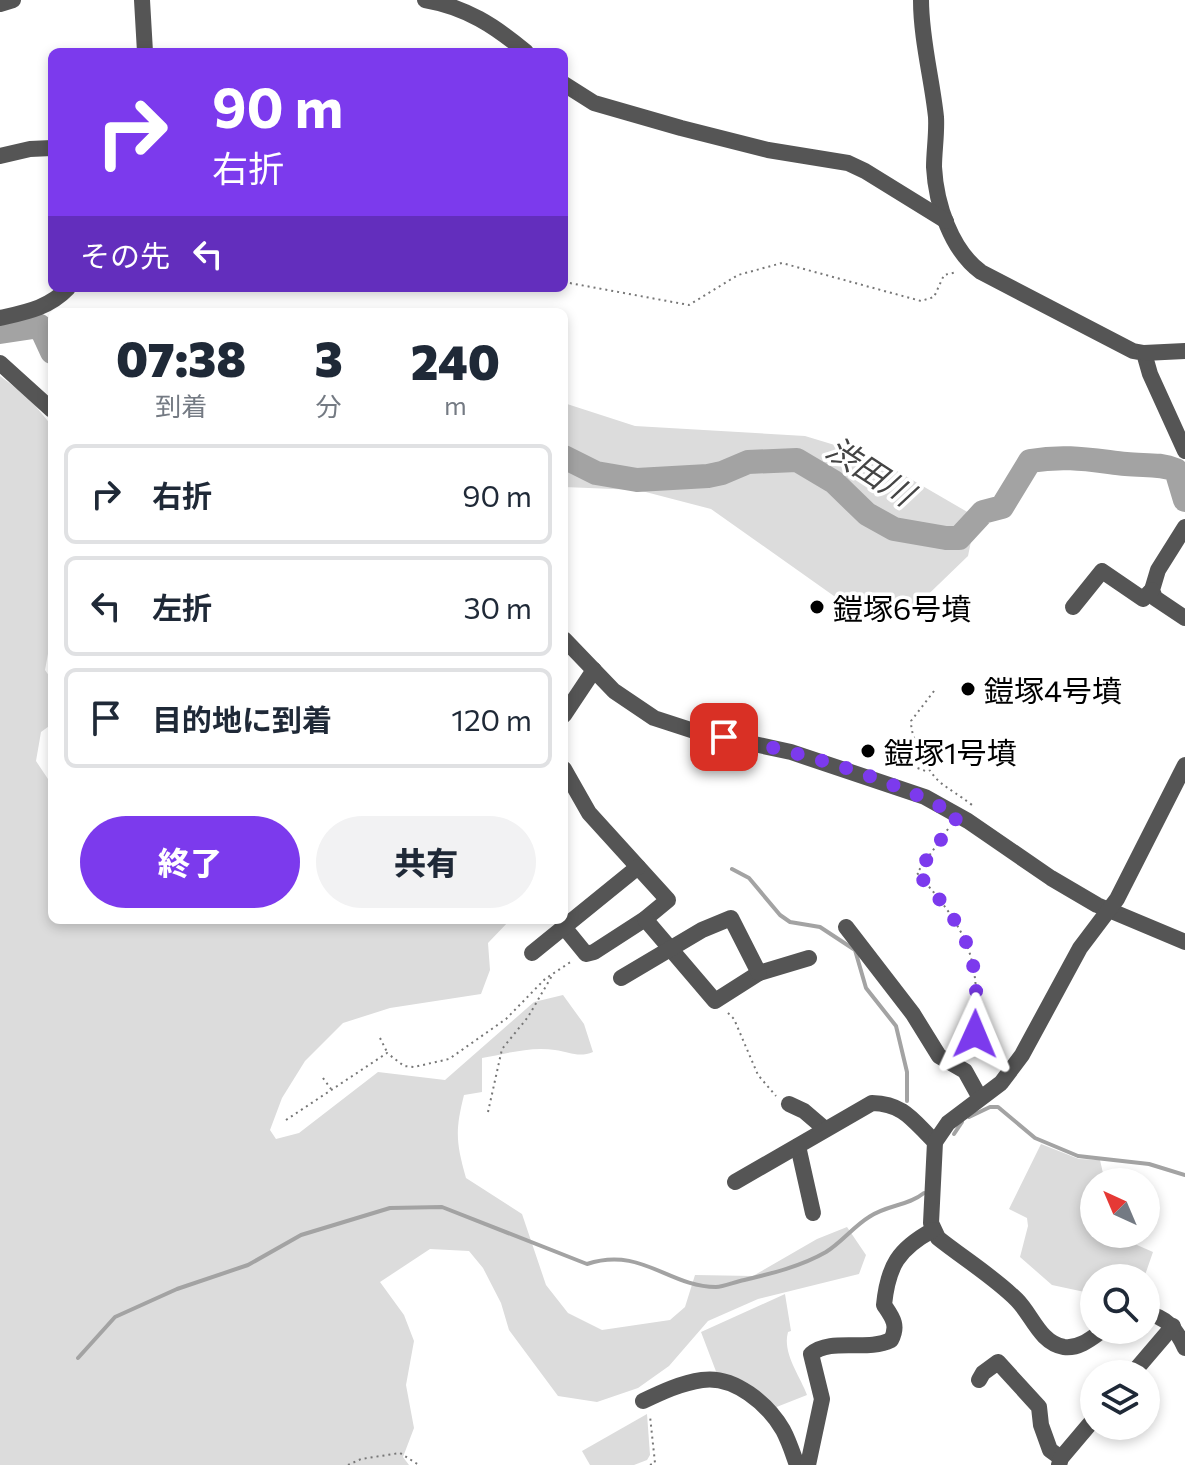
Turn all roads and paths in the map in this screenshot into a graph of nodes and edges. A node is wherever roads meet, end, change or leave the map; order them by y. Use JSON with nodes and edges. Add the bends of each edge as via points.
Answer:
{"nodes":[{"id":1,"x":13,"y":0,"type":"edge"},
{"id":2,"x":142,"y":0,"type":"edge"},
{"id":3,"x":425,"y":0,"type":"edge"},
{"id":4,"x":921,"y":0,"type":"edge"},
{"id":5,"x":0,"y":4,"type":"edge"},
{"id":6,"x":145,"y":48,"type":"edge"},
{"id":7,"x":521,"y":48,"type":"edge"},
{"id":8,"x":568,"y":87,"type":"edge"},
{"id":9,"x":48,"y":148,"type":"edge"},
{"id":10,"x":0,"y":156,"type":"edge"},
{"id":11,"x":946,"y":221,"type":"junction"},
{"id":12,"x":974,"y":267,"type":"junction"},
{"id":13,"x":568,"y":283,"type":"edge"},
{"id":14,"x":63,"y":292,"type":"edge"},
{"id":15,"x":0,"y":318,"type":"edge"},
{"id":16,"x":1185,"y":351,"type":"edge"},
{"id":17,"x":1144,"y":353,"type":"junction"},
{"id":18,"x":0,"y":363,"type":"edge"},
{"id":19,"x":48,"y":406,"type":"edge"},
{"id":20,"x":1180,"y":426,"type":"edge"},
{"id":21,"x":1185,"y":451,"type":"edge"},
{"id":22,"x":1185,"y":527,"type":"edge"},
{"id":23,"x":1152,"y":590,"type":"junction"},
{"id":24,"x":1073,"y":607,"type":"dead end"},
{"id":25,"x":1185,"y":618,"type":"edge"},
{"id":26,"x":568,"y":643,"type":"edge"},
{"id":27,"x":594,"y":670,"type":"junction"},
{"id":28,"x":934,"y":691,"type":"dead end"},
{"id":29,"x":568,"y":709,"type":"edge"},
{"id":30,"x":884,"y":755,"type":"dead end"},
{"id":31,"x":1185,"y":765,"type":"edge"},
{"id":32,"x":929,"y":772,"type":"junction"},
{"id":33,"x":568,"y":776,"type":"edge"},
{"id":34,"x":966,"y":812,"type":"junction"},
{"id":35,"x":638,"y":867,"type":"junction"},
{"id":36,"x":1109,"y":910,"type":"junction"},
{"id":37,"x":645,"y":919,"type":"junction"},
{"id":38,"x":568,"y":924,"type":"edge"},
{"id":39,"x":568,"y":924,"type":"edge"},
{"id":40,"x":564,"y":927,"type":"junction"},
{"id":41,"x":846,"y":927,"type":"dead end"},
{"id":42,"x":1185,"y":942,"type":"edge"},
{"id":43,"x":670,"y":950,"type":"junction"},
{"id":44,"x":532,"y":953,"type":"dead end"},
{"id":45,"x":586,"y":954,"type":"junction"},
{"id":46,"x":809,"y":958,"type":"dead end"},
{"id":47,"x":553,"y":973,"type":"junction"},
{"id":48,"x":759,"y":973,"type":"junction"},
{"id":49,"x":621,"y":978,"type":"dead end"},
{"id":50,"x":715,"y":1001,"type":"junction"},
{"id":51,"x":380,"y":1038,"type":"dead end"},
{"id":52,"x":387,"y":1053,"type":"junction"},
{"id":53,"x":323,"y":1078,"type":"dead end"},
{"id":54,"x":331,"y":1089,"type":"junction"},
{"id":55,"x":976,"y":1091,"type":"junction"},
{"id":56,"x":789,"y":1104,"type":"joint"},
{"id":57,"x":488,"y":1112,"type":"dead end"},
{"id":58,"x":286,"y":1120,"type":"dead end"},
{"id":59,"x":825,"y":1129,"type":"junction"},
{"id":60,"x":935,"y":1142,"type":"junction"},
{"id":61,"x":798,"y":1146,"type":"junction"},
{"id":62,"x":735,"y":1182,"type":"dead end"},
{"id":63,"x":813,"y":1213,"type":"dead end"},
{"id":64,"x":933,"y":1230,"type":"junction"},
{"id":65,"x":1160,"y":1318,"type":"edge"},
{"id":66,"x":1173,"y":1326,"type":"junction"},
{"id":67,"x":1082,"y":1344,"type":"edge"},
{"id":68,"x":1185,"y":1348,"type":"edge"},
{"id":69,"x":1144,"y":1360,"type":"edge"},
{"id":70,"x":979,"y":1380,"type":"dead end"},
{"id":71,"x":646,"y":1400,"type":"joint"},
{"id":72,"x":1080,"y":1438,"type":"edge"},
{"id":73,"x":1067,"y":1456,"type":"edge"},
{"id":74,"x":348,"y":1465,"type":"edge"},
{"id":75,"x":419,"y":1465,"type":"edge"},
{"id":76,"x":650,"y":1465,"type":"edge"},
{"id":77,"x":797,"y":1465,"type":"edge"},
{"id":78,"x":808,"y":1465,"type":"edge"}],
"edges":[{"from":1,"to":5,"type":"street"},
{"from":2,"to":6,"type":"street"},
{"from":3,"to":7,"type":"street","via":[[481,18]]},
{"from":4,"to":11,"type":"street","via":[[936,120],[934,169]]},
{"from":8,"to":11,"type":"street","via":[[594,103],[667,124],[768,150],[848,163]]},
{"from":9,"to":10,"type":"street"},
{"from":11,"to":12,"type":"street"},
{"from":12,"to":13,"type":"path","via":[[944,275],[934,297],[921,301],[782,263],[738,275],[689,305]]},
{"from":12,"to":17,"type":"street"},
{"from":14,"to":15,"type":"street","via":[[38,309]]},
{"from":16,"to":17,"type":"street"},
{"from":17,"to":20,"type":"street"},
{"from":18,"to":19,"type":"street"},
{"from":20,"to":21,"type":"street"},
{"from":22,"to":23,"type":"street"},
{"from":23,"to":24,"type":"street","via":[[1143,599],[1102,571],[1080,588]]},
{"from":23,"to":25,"type":"street","via":[[1155,598]]},
{"from":26,"to":27,"type":"street"},
{"from":27,"to":29,"type":"street"},
{"from":27,"to":34,"type":"street","via":[[625,700],[654,718],[791,752]]},
{"from":28,"to":32,"type":"path","via":[[911,721]]},
{"from":30,"to":32,"type":"path"},
{"from":31,"to":36,"type":"street"},
{"from":32,"to":34,"type":"path","via":[[970,804]]},
{"from":33,"to":35,"type":"street","via":[[589,813]]},
{"from":34,"to":36,"type":"street","via":[[1051,878]]},
{"from":34,"to":55,"type":"path","via":[[917,873],[961,929],[975,965]]},
{"from":35,"to":37,"type":"street","via":[[668,900]]},
{"from":35,"to":39,"type":"street"},
{"from":36,"to":42,"type":"street"},
{"from":36,"to":55,"type":"street","via":[[1067,968],[1022,1055],[1001,1083]]},
{"from":37,"to":43,"type":"street"},
{"from":37,"to":45,"type":"street"},
{"from":38,"to":40,"type":"street"},
{"from":40,"to":44,"type":"street"},
{"from":40,"to":45,"type":"street"},
{"from":41,"to":55,"type":"street","via":[[939,1056],[965,1071]]},
{"from":43,"to":48,"type":"street","via":[[731,918]]},
{"from":43,"to":49,"type":"street"},
{"from":43,"to":50,"type":"street"},
{"from":45,"to":47,"type":"path"},
{"from":46,"to":48,"type":"street"},
{"from":47,"to":52,"type":"path","via":[[506,1019],[449,1059],[414,1067]]},
{"from":47,"to":57,"type":"path","via":[[502,1049]]},
{"from":48,"to":50,"type":"street"},
{"from":50,"to":56,"type":"path","via":[[734,1019],[758,1075]]},
{"from":51,"to":52,"type":"path"},
{"from":52,"to":54,"type":"path"},
{"from":53,"to":54,"type":"path"},
{"from":54,"to":58,"type":"path"},
{"from":55,"to":60,"type":"street"},
{"from":56,"to":59,"type":"street"},
{"from":59,"to":60,"type":"street","via":[[865,1105],[882,1103],[906,1111]]},
{"from":59,"to":61,"type":"street"},
{"from":60,"to":64,"type":"street"},
{"from":61,"to":62,"type":"street"},
{"from":61,"to":63,"type":"street"},
{"from":64,"to":67,"type":"street","via":[[1017,1300],[1052,1343]]},
{"from":64,"to":78,"type":"street","via":[[910,1243],[886,1285],[884,1305],[895,1322],[891,1340],[820,1348],[811,1354],[822,1399]]},
{"from":65,"to":66,"type":"street"},
{"from":66,"to":68,"type":"street"},
{"from":66,"to":69,"type":"street"},
{"from":70,"to":73,"type":"street","via":[[998,1362],[1039,1407],[1050,1450]]},
{"from":71,"to":76,"type":"path","via":[[655,1463]]},
{"from":71,"to":77,"type":"street","via":[[680,1384],[705,1379],[729,1383],[764,1406],[783,1430]]},
{"from":72,"to":73,"type":"street"},
{"from":74,"to":75,"type":"path","via":[[400,1453]]}]}
